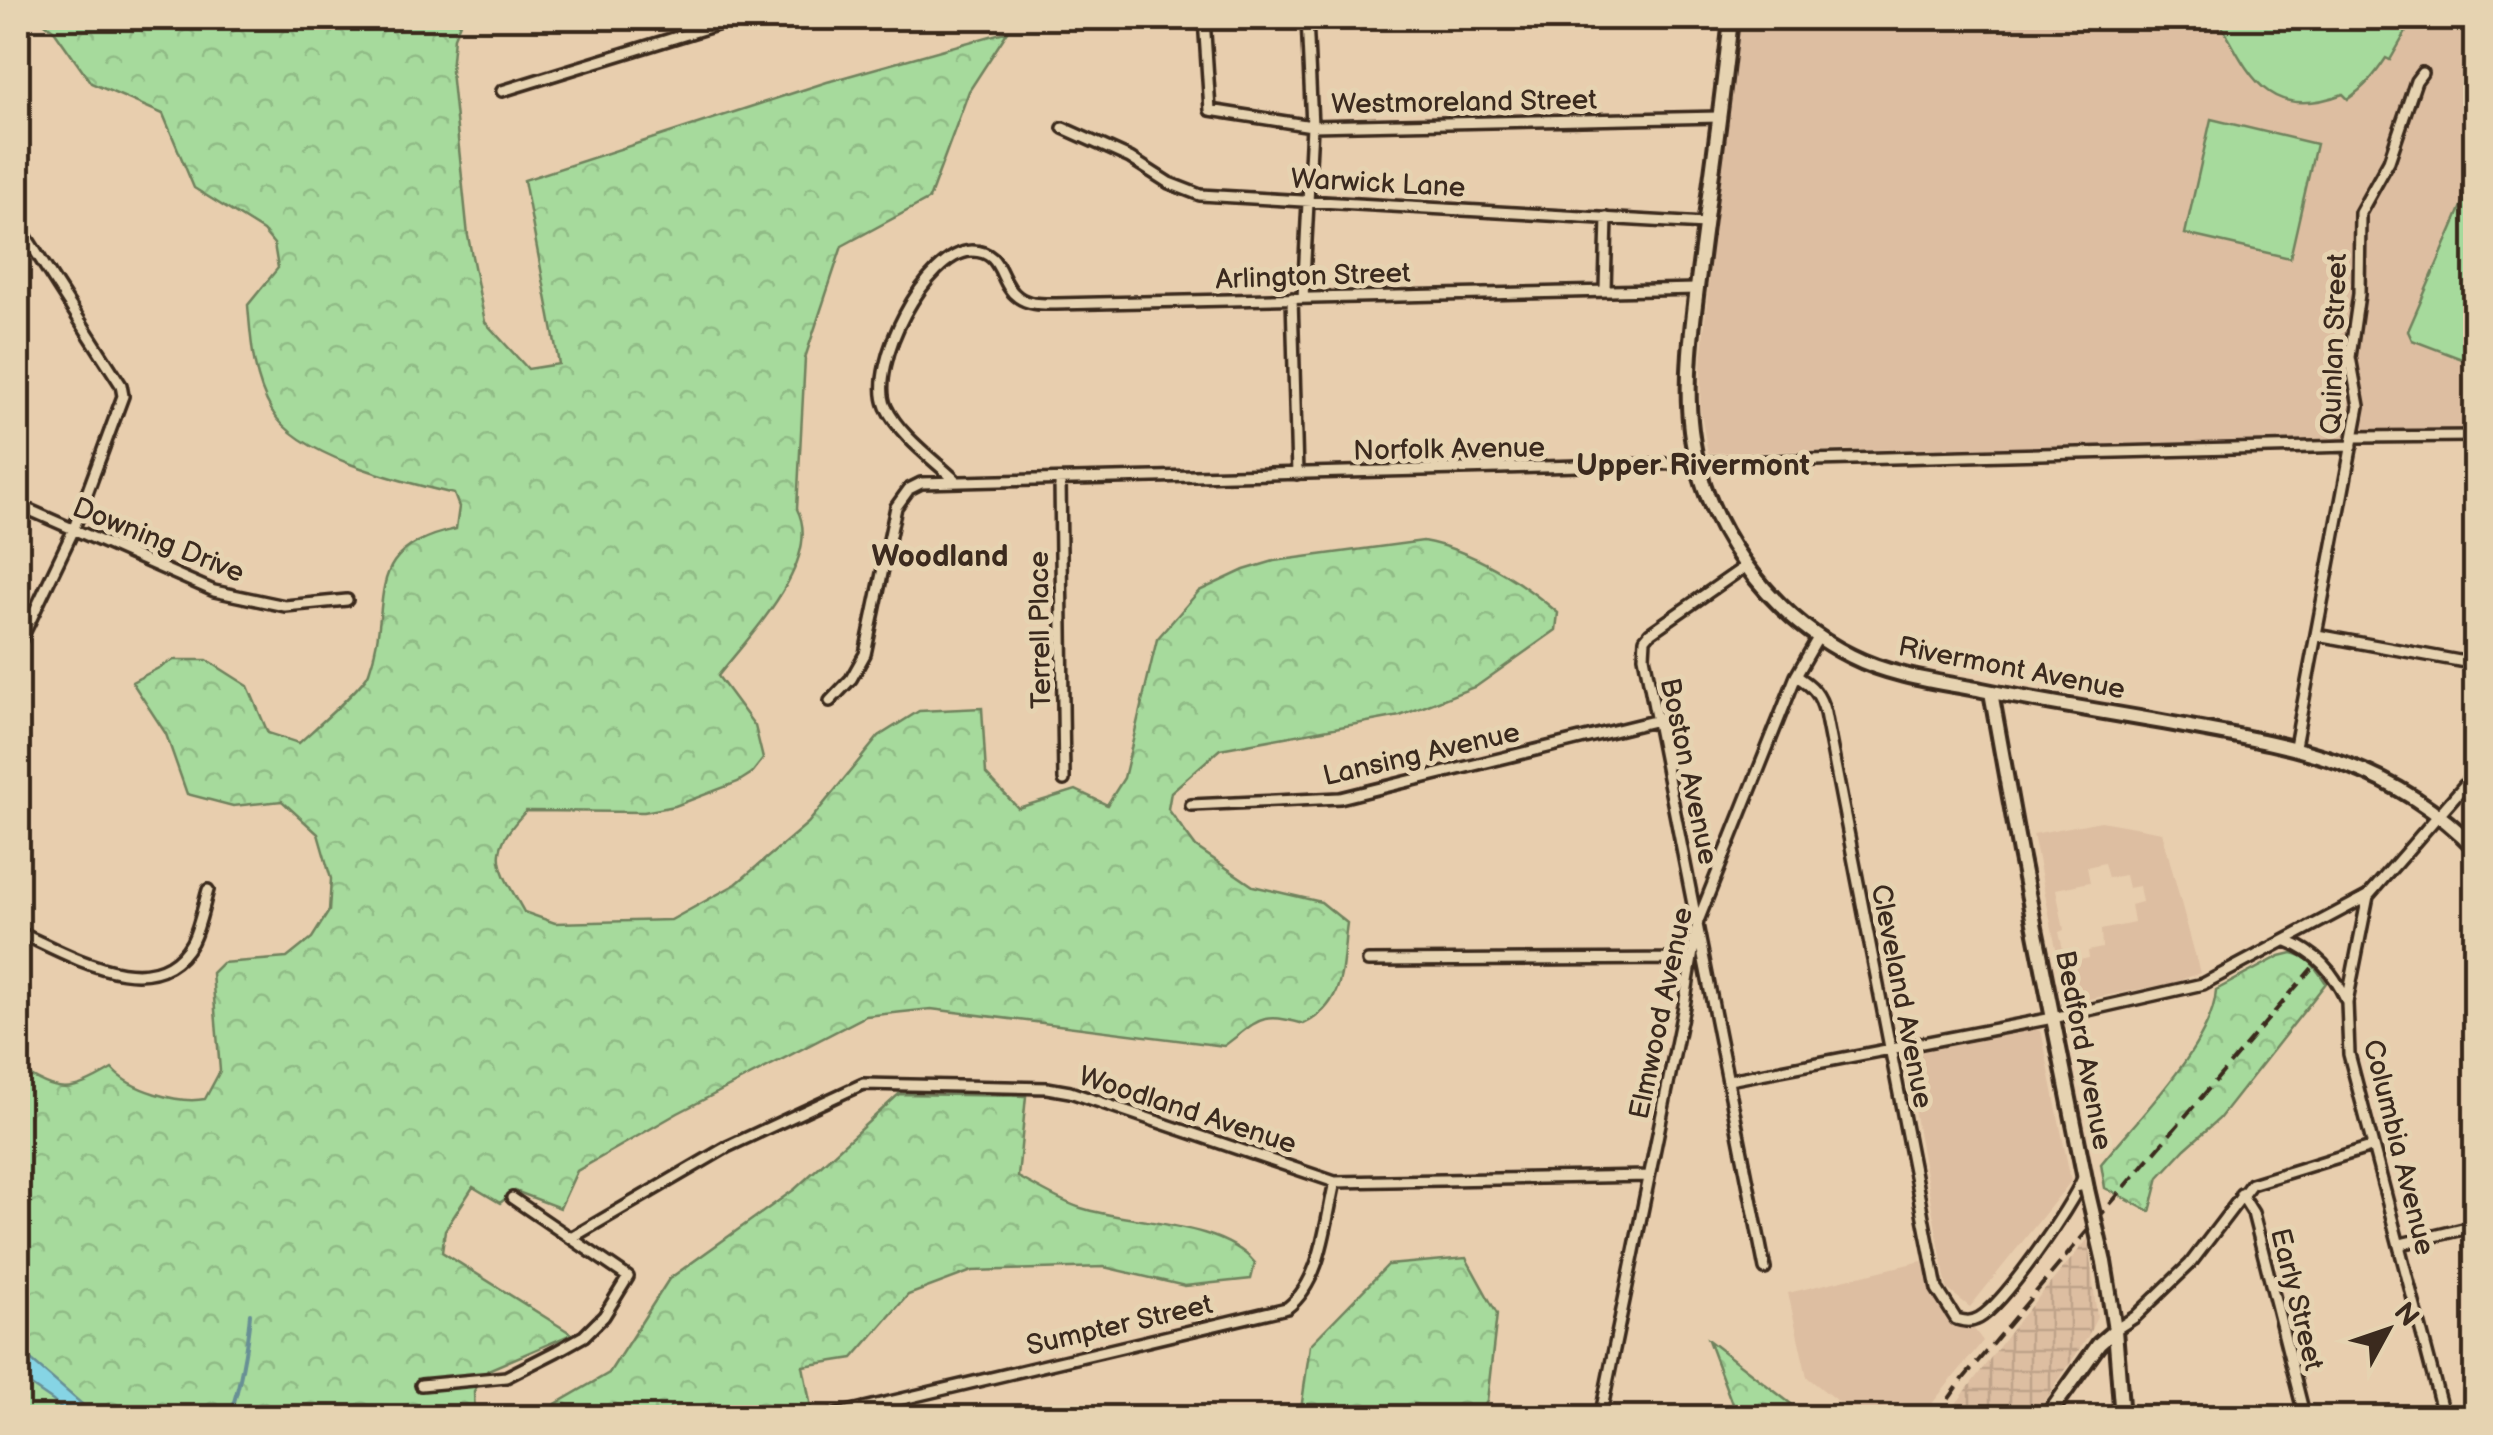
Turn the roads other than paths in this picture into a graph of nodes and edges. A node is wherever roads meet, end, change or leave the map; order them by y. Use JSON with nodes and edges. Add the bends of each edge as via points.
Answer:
{"nodes":[{"id":1,"x":739,"y":18,"type":"edge"},
{"id":2,"x":1204,"y":18,"type":"edge"},
{"id":3,"x":1307,"y":18,"type":"edge"},
{"id":4,"x":1731,"y":18,"type":"edge"},
{"id":5,"x":2422,"y":73,"type":"dead end"},
{"id":6,"x":502,"y":92,"type":"dead end"},
{"id":7,"x":1720,"y":117,"type":"junction"},
{"id":8,"x":1312,"y":126,"type":"junction"},
{"id":9,"x":1063,"y":128,"type":"dead end"},
{"id":10,"x":1308,"y":200,"type":"junction"},
{"id":11,"x":1607,"y":218,"type":"junction"},
{"id":12,"x":18,"y":224,"type":"edge"},
{"id":13,"x":1705,"y":224,"type":"junction"},
{"id":14,"x":1697,"y":289,"type":"junction"},
{"id":15,"x":1605,"y":290,"type":"junction"},
{"id":16,"x":1298,"y":298,"type":"junction"},
{"id":17,"x":2476,"y":436,"type":"edge"},
{"id":18,"x":2353,"y":442,"type":"junction"},
{"id":19,"x":1696,"y":462,"type":"junction"},
{"id":20,"x":1297,"y":474,"type":"junction"},
{"id":21,"x":955,"y":480,"type":"junction"},
{"id":22,"x":1060,"y":480,"type":"junction"},
{"id":23,"x":18,"y":504,"type":"edge"},
{"id":24,"x":74,"y":530,"type":"junction"},
{"id":25,"x":1746,"y":566,"type":"junction"},
{"id":26,"x":347,"y":600,"type":"dead end"},
{"id":27,"x":2317,"y":635,"type":"junction"},
{"id":28,"x":1819,"y":636,"type":"junction"},
{"id":29,"x":18,"y":646,"type":"edge"},
{"id":30,"x":2476,"y":664,"type":"edge"},
{"id":31,"x":1796,"y":676,"type":"junction"},
{"id":32,"x":1991,"y":692,"type":"junction"},
{"id":33,"x":830,"y":701,"type":"dead end"},
{"id":34,"x":1658,"y":720,"type":"junction"},
{"id":35,"x":2295,"y":746,"type":"junction"},
{"id":36,"x":2476,"y":772,"type":"edge"},
{"id":37,"x":1064,"y":780,"type":"dead end"},
{"id":38,"x":1191,"y":805,"type":"dead end"},
{"id":39,"x":2438,"y":815,"type":"junction"},
{"id":40,"x":2476,"y":849,"type":"edge"},
{"id":41,"x":208,"y":890,"type":"dead end"},
{"id":42,"x":2368,"y":896,"type":"junction"},
{"id":43,"x":1698,"y":921,"type":"junction"},
{"id":44,"x":18,"y":932,"type":"edge"},
{"id":45,"x":2287,"y":941,"type":"junction"},
{"id":46,"x":1691,"y":959,"type":"junction"},
{"id":47,"x":1368,"y":961,"type":"dead end"},
{"id":48,"x":2347,"y":1002,"type":"junction"},
{"id":49,"x":2053,"y":1018,"type":"junction"},
{"id":50,"x":1891,"y":1048,"type":"junction"},
{"id":51,"x":1729,"y":1080,"type":"junction"},
{"id":52,"x":2371,"y":1147,"type":"junction"},
{"id":53,"x":1649,"y":1176,"type":"junction"},
{"id":54,"x":1335,"y":1182,"type":"junction"},
{"id":55,"x":2086,"y":1182,"type":"junction"},
{"id":56,"x":2241,"y":1194,"type":"junction"},
{"id":57,"x":512,"y":1198,"type":"dead end"},
{"id":58,"x":2476,"y":1226,"type":"edge"},
{"id":59,"x":571,"y":1238,"type":"junction"},
{"id":60,"x":2401,"y":1244,"type":"junction"},
{"id":61,"x":1766,"y":1269,"type":"dead end"},
{"id":62,"x":2115,"y":1330,"type":"junction"},
{"id":63,"x":421,"y":1385,"type":"dead end"},
{"id":64,"x":826,"y":1417,"type":"edge"},
{"id":65,"x":1600,"y":1418,"type":"edge"},
{"id":66,"x":2046,"y":1418,"type":"edge"},
{"id":67,"x":2122,"y":1418,"type":"edge"},
{"id":68,"x":2305,"y":1418,"type":"edge"},
{"id":69,"x":2444,"y":1418,"type":"edge"}],
"edges":[{"from":1,"to":6,"type":"street"},
{"from":2,"to":8,"type":"street","name":"Westmoreland Street","via":[[1210,110]]},
{"from":3,"to":8,"type":"street"},
{"from":4,"to":7,"type":"main road","name":"Rivermont Avenue"},
{"from":5,"to":18,"type":"street","name":"Quinlan Street","via":[[2360,214],[2350,357],[2358,406]]},
{"from":7,"to":8,"type":"street","name":"Westmoreland Street"},
{"from":7,"to":13,"type":"main road","name":"Rivermont Avenue"},
{"from":8,"to":10,"type":"street"},
{"from":9,"to":10,"type":"street","name":"Warwick Lane","via":[[1200,195]]},
{"from":10,"to":11,"type":"street","name":"Warwick Lane"},
{"from":10,"to":16,"type":"street"},
{"from":11,"to":13,"type":"street","name":"Warwick Lane"},
{"from":11,"to":15,"type":"street"},
{"from":12,"to":24,"type":"street","via":[[123,391]]},
{"from":13,"to":14,"type":"main road","name":"Rivermont Avenue"},
{"from":14,"to":15,"type":"street","name":"Arlington Street"},
{"from":14,"to":19,"type":"main road","name":"Rivermont Avenue","via":[[1688,402]]},
{"from":15,"to":16,"type":"street","name":"Arlington Street"},
{"from":16,"to":20,"type":"street"},
{"from":16,"to":21,"type":"street","name":"Arlington Street","via":[[1033,303],[1016,296],[994,258],[955,254],[923,285],[883,368],[885,405]]},
{"from":17,"to":18,"type":"street","name":"Norfolk Avenue"},
{"from":18,"to":19,"type":"street","name":"Norfolk Avenue"},
{"from":18,"to":27,"type":"street","name":"Quinlan Street"},
{"from":19,"to":20,"type":"street","name":"Norfolk Avenue"},
{"from":19,"to":25,"type":"main road","name":"Rivermont Avenue"},
{"from":20,"to":22,"type":"street","name":"Norfolk Avenue"},
{"from":21,"to":22,"type":"street","name":"Norfolk Avenue"},
{"from":21,"to":33,"type":"street","name":"Norfolk Avenue","via":[[921,484],[896,507],[865,654]]},
{"from":22,"to":37,"type":"street","name":"Terrell Place"},
{"from":23,"to":24,"type":"street","name":"Downing Drive"},
{"from":24,"to":26,"type":"street","name":"Downing Drive","via":[[214,592],[286,606]]},
{"from":24,"to":29,"type":"street"},
{"from":25,"to":28,"type":"main road","name":"Rivermont Avenue"},
{"from":25,"to":34,"type":"street","name":"Boston Avenue","via":[[1645,640]]},
{"from":27,"to":30,"type":"street"},
{"from":27,"to":35,"type":"street","name":"Quinlan Street"},
{"from":28,"to":31,"type":"street","name":"Elmwood Avenue"},
{"from":28,"to":32,"type":"main road","name":"Rivermont Avenue","via":[[1867,662]]},
{"from":31,"to":43,"type":"street","name":"Elmwood Avenue"},
{"from":31,"to":50,"type":"street","name":"Cleveland Avenue","via":[[1812,686],[1826,713]]},
{"from":32,"to":35,"type":"main road","name":"Rivermont Avenue"},
{"from":32,"to":49,"type":"main road","name":"Bedford Avenue"},
{"from":34,"to":38,"type":"street","name":"Lansing Avenue","via":[[1340,798]]},
{"from":34,"to":43,"type":"street","name":"Boston Avenue"},
{"from":35,"to":39,"type":"main road","name":"Rivermont Avenue","via":[[2374,775]]},
{"from":36,"to":39,"type":"street","name":"Columbia Avenue"},
{"from":39,"to":40,"type":"main road","name":"Rivermont Avenue"},
{"from":39,"to":42,"type":"street","name":"Columbia Avenue"},
{"from":41,"to":44,"type":"street","via":[[188,948],[145,975],[114,972]]},
{"from":42,"to":45,"type":"street"},
{"from":42,"to":48,"type":"street","name":"Columbia Avenue"},
{"from":43,"to":46,"type":"street","name":"Elmwood Avenue"},
{"from":43,"to":51,"type":"street","name":"Boston Avenue"},
{"from":45,"to":48,"type":"street","via":[[2324,963]]},
{"from":45,"to":49,"type":"street","via":[[2203,984]]},
{"from":46,"to":47,"type":"street"},
{"from":46,"to":53,"type":"street","name":"Elmwood Avenue"},
{"from":48,"to":52,"type":"street","name":"Columbia Avenue","via":[[2349,1054]]},
{"from":49,"to":50,"type":"street"},
{"from":49,"to":55,"type":"main road","name":"Bedford Avenue"},
{"from":50,"to":51,"type":"street"},
{"from":50,"to":55,"type":"street","name":"Cleveland Avenue","via":[[1938,1289],[1956,1319],[1981,1317],[2005,1294]]},
{"from":51,"to":61,"type":"street","name":"Boston Avenue"},
{"from":52,"to":56,"type":"street","via":[[2251,1184]]},
{"from":52,"to":60,"type":"street","name":"Columbia Avenue"},
{"from":53,"to":54,"type":"street","name":"Woodland Avenue"},
{"from":53,"to":65,"type":"street","name":"Elmwood Avenue"},
{"from":54,"to":59,"type":"street","name":"Woodland Avenue","via":[[1070,1092],[879,1083],[847,1090],[727,1147]]},
{"from":54,"to":64,"type":"street","name":"Sumpter Street","via":[[1310,1283],[1287,1308]]},
{"from":55,"to":62,"type":"main road","name":"Bedford Avenue","bridge":true},
{"from":56,"to":62,"type":"street","via":[[2190,1264]]},
{"from":56,"to":68,"type":"street","name":"Early Street","via":[[2253,1212]]},
{"from":57,"to":59,"type":"street"},
{"from":58,"to":60,"type":"street"},
{"from":59,"to":63,"type":"street","via":[[628,1276],[584,1336],[506,1376]]},
{"from":60,"to":69,"type":"street","name":"Columbia Avenue"},
{"from":62,"to":66,"type":"main road"},
{"from":62,"to":67,"type":"main road","name":"Bedford Avenue"}]}
